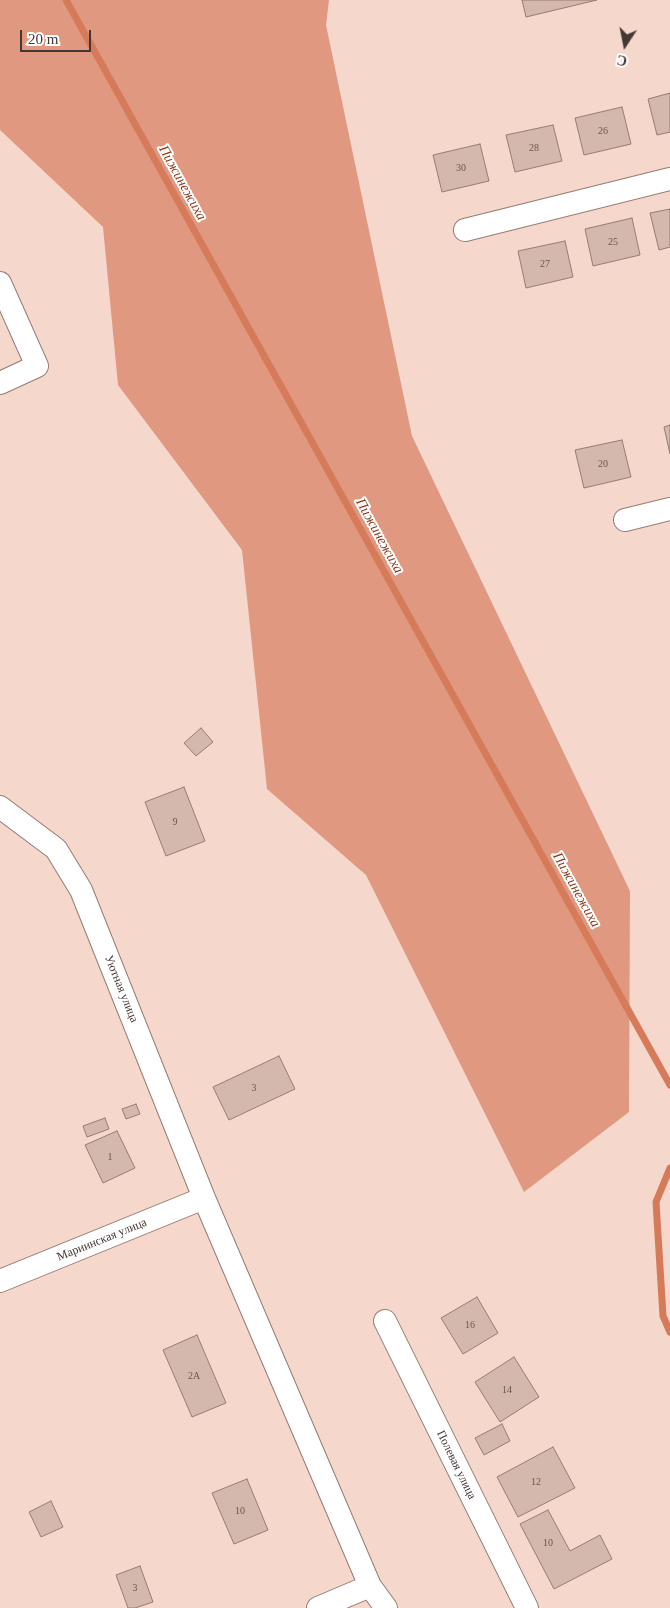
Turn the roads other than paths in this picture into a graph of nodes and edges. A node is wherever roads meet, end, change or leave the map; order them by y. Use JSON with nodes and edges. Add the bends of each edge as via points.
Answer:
{"nodes":[{"id":1,"x":670,"y":179,"type":"edge"},
{"id":2,"x":465,"y":230,"type":"dead end"},
{"id":3,"x":0,"y":284,"type":"edge"},
{"id":4,"x":0,"y":383,"type":"edge"},
{"id":5,"x":670,"y":509,"type":"edge"},
{"id":6,"x":625,"y":520,"type":"dead end"},
{"id":7,"x":0,"y":807,"type":"edge"},
{"id":8,"x":204,"y":1198,"type":"junction"},
{"id":9,"x":0,"y":1281,"type":"edge"},
{"id":10,"x":385,"y":1321,"type":"dead end"},
{"id":11,"x":370,"y":1586,"type":"junction"},
{"id":12,"x":318,"y":1608,"type":"edge"},
{"id":13,"x":386,"y":1608,"type":"edge"},
{"id":14,"x":527,"y":1608,"type":"edge"}],
"edges":[{"from":1,"to":2,"type":"street"},
{"from":3,"to":4,"type":"street","via":[[37,366]]},
{"from":5,"to":6,"type":"street"},
{"from":7,"to":8,"type":"street","name":"Уютная улица","via":[[56,849],[81,890]]},
{"from":8,"to":9,"type":"street","name":"Мариинская улица"},
{"from":8,"to":11,"type":"street","name":"Уютная улица"},
{"from":10,"to":14,"type":"street","name":"Полевая улица"},
{"from":11,"to":12,"type":"street"},
{"from":11,"to":13,"type":"street","name":"Уютная улица"}]}
